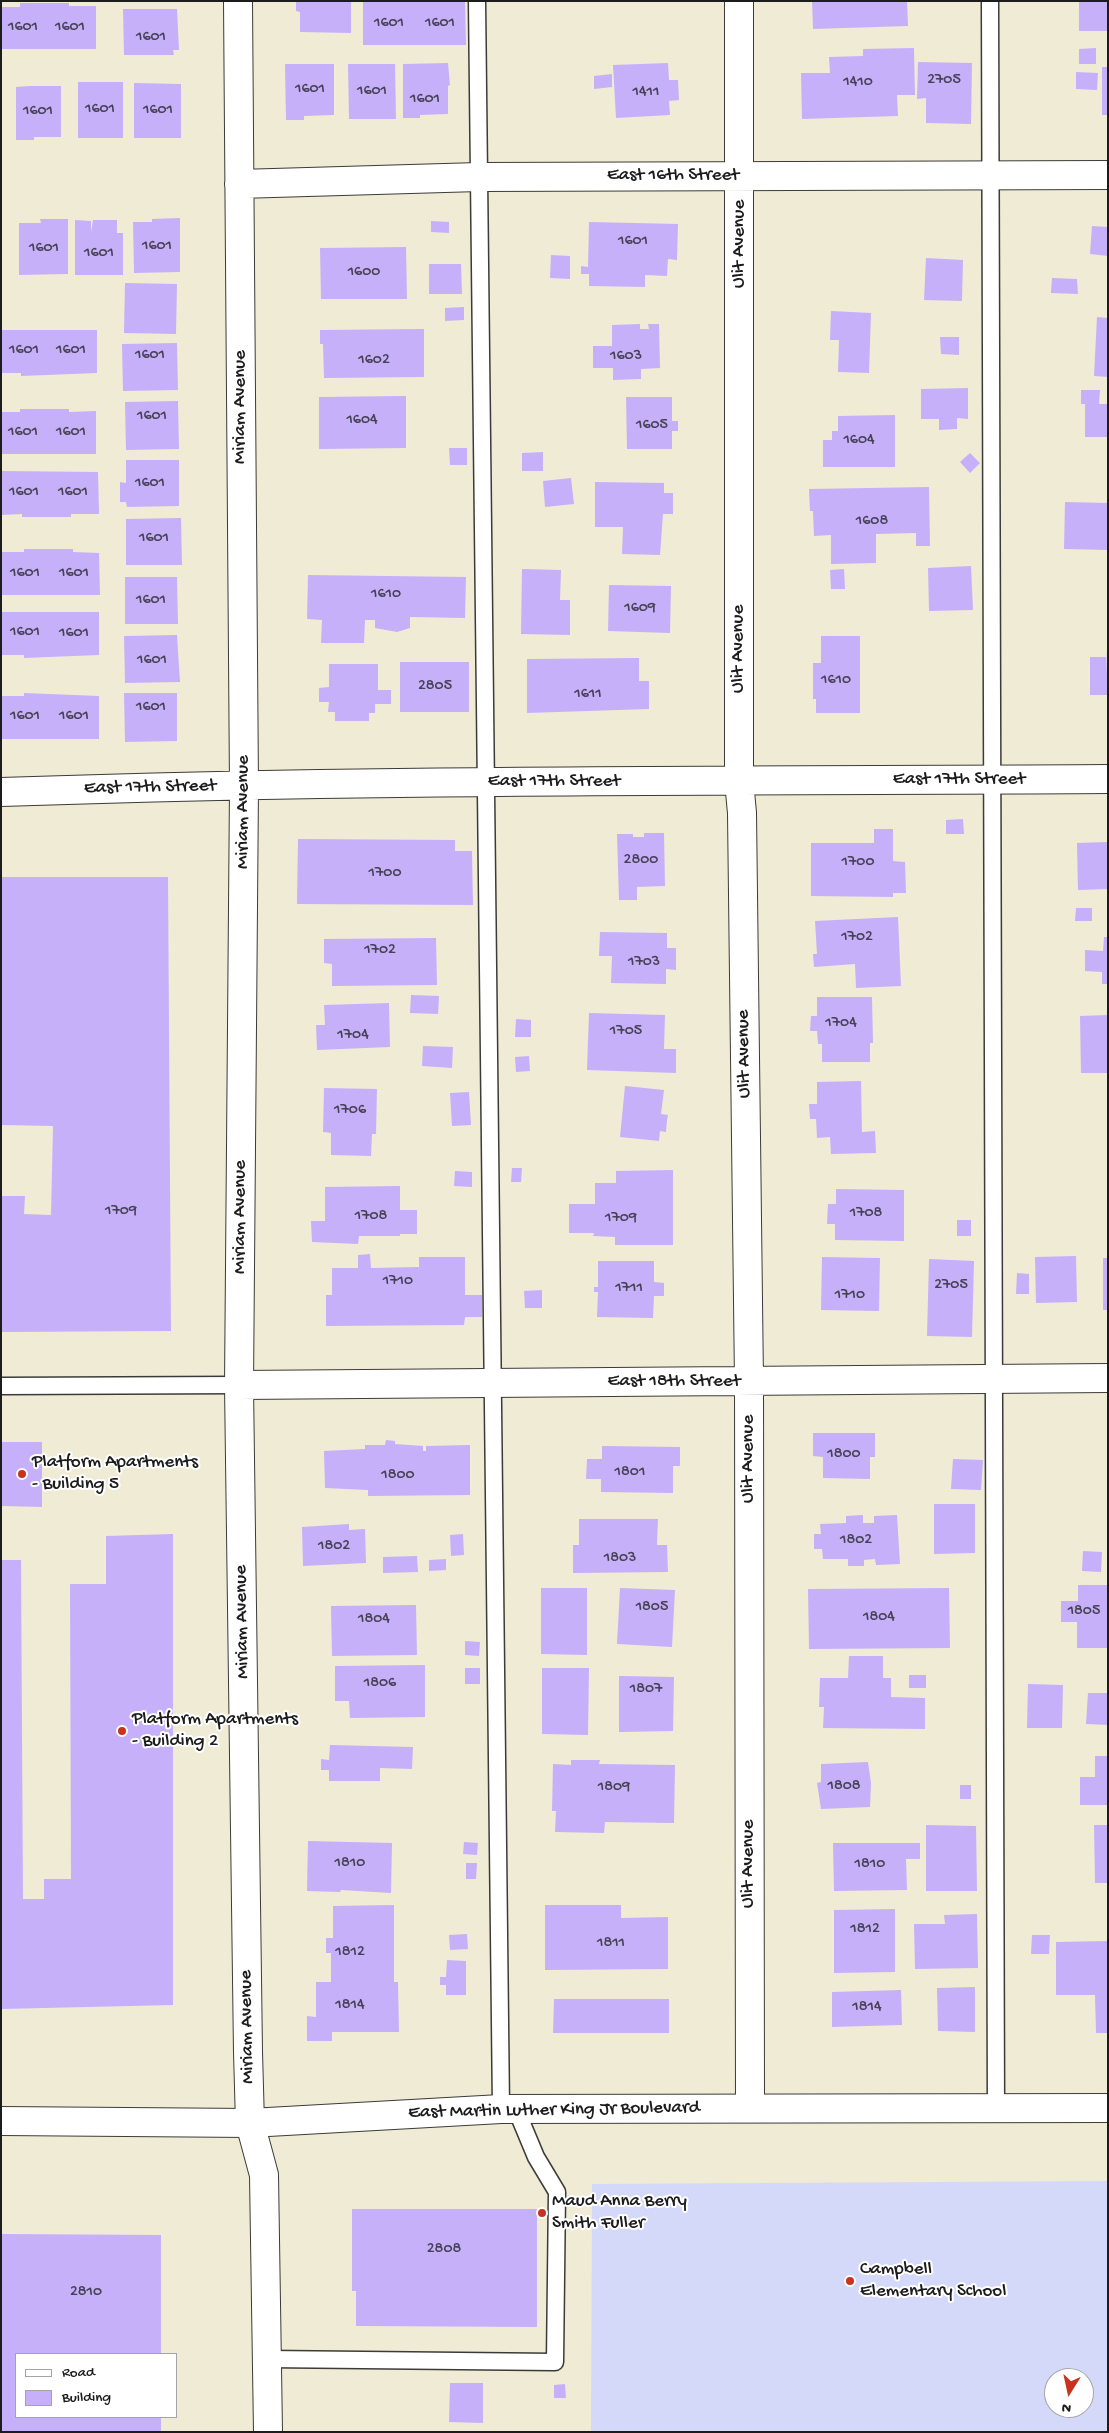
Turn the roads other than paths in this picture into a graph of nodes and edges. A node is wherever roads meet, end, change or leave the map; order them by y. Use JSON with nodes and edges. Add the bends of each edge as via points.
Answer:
{"nodes":[{"id":1,"x":238,"y":1,"type":"edge"},
{"id":2,"x":477,"y":1,"type":"edge"},
{"id":3,"x":739,"y":1,"type":"edge"},
{"id":4,"x":990,"y":1,"type":"edge"},
{"id":5,"x":1108,"y":175,"type":"edge"},
{"id":6,"x":740,"y":176,"type":"junction"},
{"id":7,"x":990,"y":176,"type":"junction"},
{"id":8,"x":479,"y":177,"type":"junction"},
{"id":9,"x":239,"y":184,"type":"junction"},
{"id":10,"x":1108,"y":779,"type":"edge"},
{"id":11,"x":992,"y":780,"type":"junction"},
{"id":12,"x":739,"y":781,"type":"junction"},
{"id":13,"x":486,"y":783,"type":"junction"},
{"id":14,"x":244,"y":787,"type":"junction"},
{"id":15,"x":1,"y":792,"type":"edge"},
{"id":16,"x":1108,"y":1378,"type":"edge"},
{"id":17,"x":994,"y":1379,"type":"junction"},
{"id":18,"x":749,"y":1382,"type":"junction"},
{"id":19,"x":493,"y":1383,"type":"junction"},
{"id":20,"x":239,"y":1385,"type":"junction"},
{"id":21,"x":1,"y":1386,"type":"edge"},
{"id":22,"x":996,"y":2107,"type":"junction"},
{"id":23,"x":750,"y":2108,"type":"junction"},
{"id":24,"x":1108,"y":2108,"type":"edge"},
{"id":25,"x":508,"y":2109,"type":"junction"},
{"id":26,"x":1,"y":2121,"type":"edge"},
{"id":27,"x":250,"y":2123,"type":"junction"},
{"id":28,"x":267,"y":2359,"type":"junction"},
{"id":29,"x":268,"y":2432,"type":"edge"}],
"edges":[{"from":1,"to":9,"type":"street","name":"Miriam Avenue"},
{"from":2,"to":8,"type":"lane"},
{"from":3,"to":6,"type":"street","name":"Ulit Avenue"},
{"from":4,"to":7,"type":"lane"},
{"from":5,"to":7,"type":"street","name":"East 16th Street"},
{"from":6,"to":7,"type":"street","name":"East 16th Street"},
{"from":6,"to":8,"type":"street","name":"East 16th Street"},
{"from":6,"to":12,"type":"street","name":"Ulit Avenue"},
{"from":7,"to":11,"type":"lane"},
{"from":8,"to":9,"type":"street","name":"East 16th Street"},
{"from":8,"to":13,"type":"lane"},
{"from":9,"to":14,"type":"street","name":"Miriam Avenue"},
{"from":10,"to":11,"type":"street","name":"East 17th Street"},
{"from":11,"to":12,"type":"street","name":"East 17th Street"},
{"from":11,"to":17,"type":"lane"},
{"from":12,"to":13,"type":"street","name":"East 17th Street"},
{"from":12,"to":18,"type":"street","name":"Ulit Avenue"},
{"from":13,"to":14,"type":"street","name":"East 17th Street"},
{"from":13,"to":19,"type":"lane"},
{"from":14,"to":15,"type":"street","name":"East 17th Street"},
{"from":14,"to":20,"type":"street","name":"Miriam Avenue"},
{"from":16,"to":17,"type":"street","name":"East 18th Street"},
{"from":17,"to":18,"type":"street","name":"East 18th Street"},
{"from":17,"to":22,"type":"lane"},
{"from":18,"to":19,"type":"street","name":"East 18th Street"},
{"from":18,"to":23,"type":"street","name":"Ulit Avenue"},
{"from":19,"to":20,"type":"street","name":"East 18th Street"},
{"from":19,"to":25,"type":"lane"},
{"from":20,"to":21,"type":"lane"},
{"from":20,"to":27,"type":"street","name":"Miriam Avenue"},
{"from":22,"to":23,"type":"street","name":"East Martin Luther King Jr Boulevard"},
{"from":22,"to":24,"type":"street","name":"East Martin Luther King Jr Boulevard"},
{"from":23,"to":25,"type":"street","name":"East Martin Luther King Jr Boulevard"},
{"from":25,"to":27,"type":"street","name":"East Martin Luther King Jr Boulevard"},
{"from":25,"to":28,"type":"lane","via":[[556,2192],[556,2362]]},
{"from":26,"to":27,"type":"street","name":"East Martin Luther King Jr Boulevard"},
{"from":27,"to":28,"type":"street","name":"Miriam Avenue","via":[[264,2175]]},
{"from":28,"to":29,"type":"street","name":"Miriam Avenue"}]}
